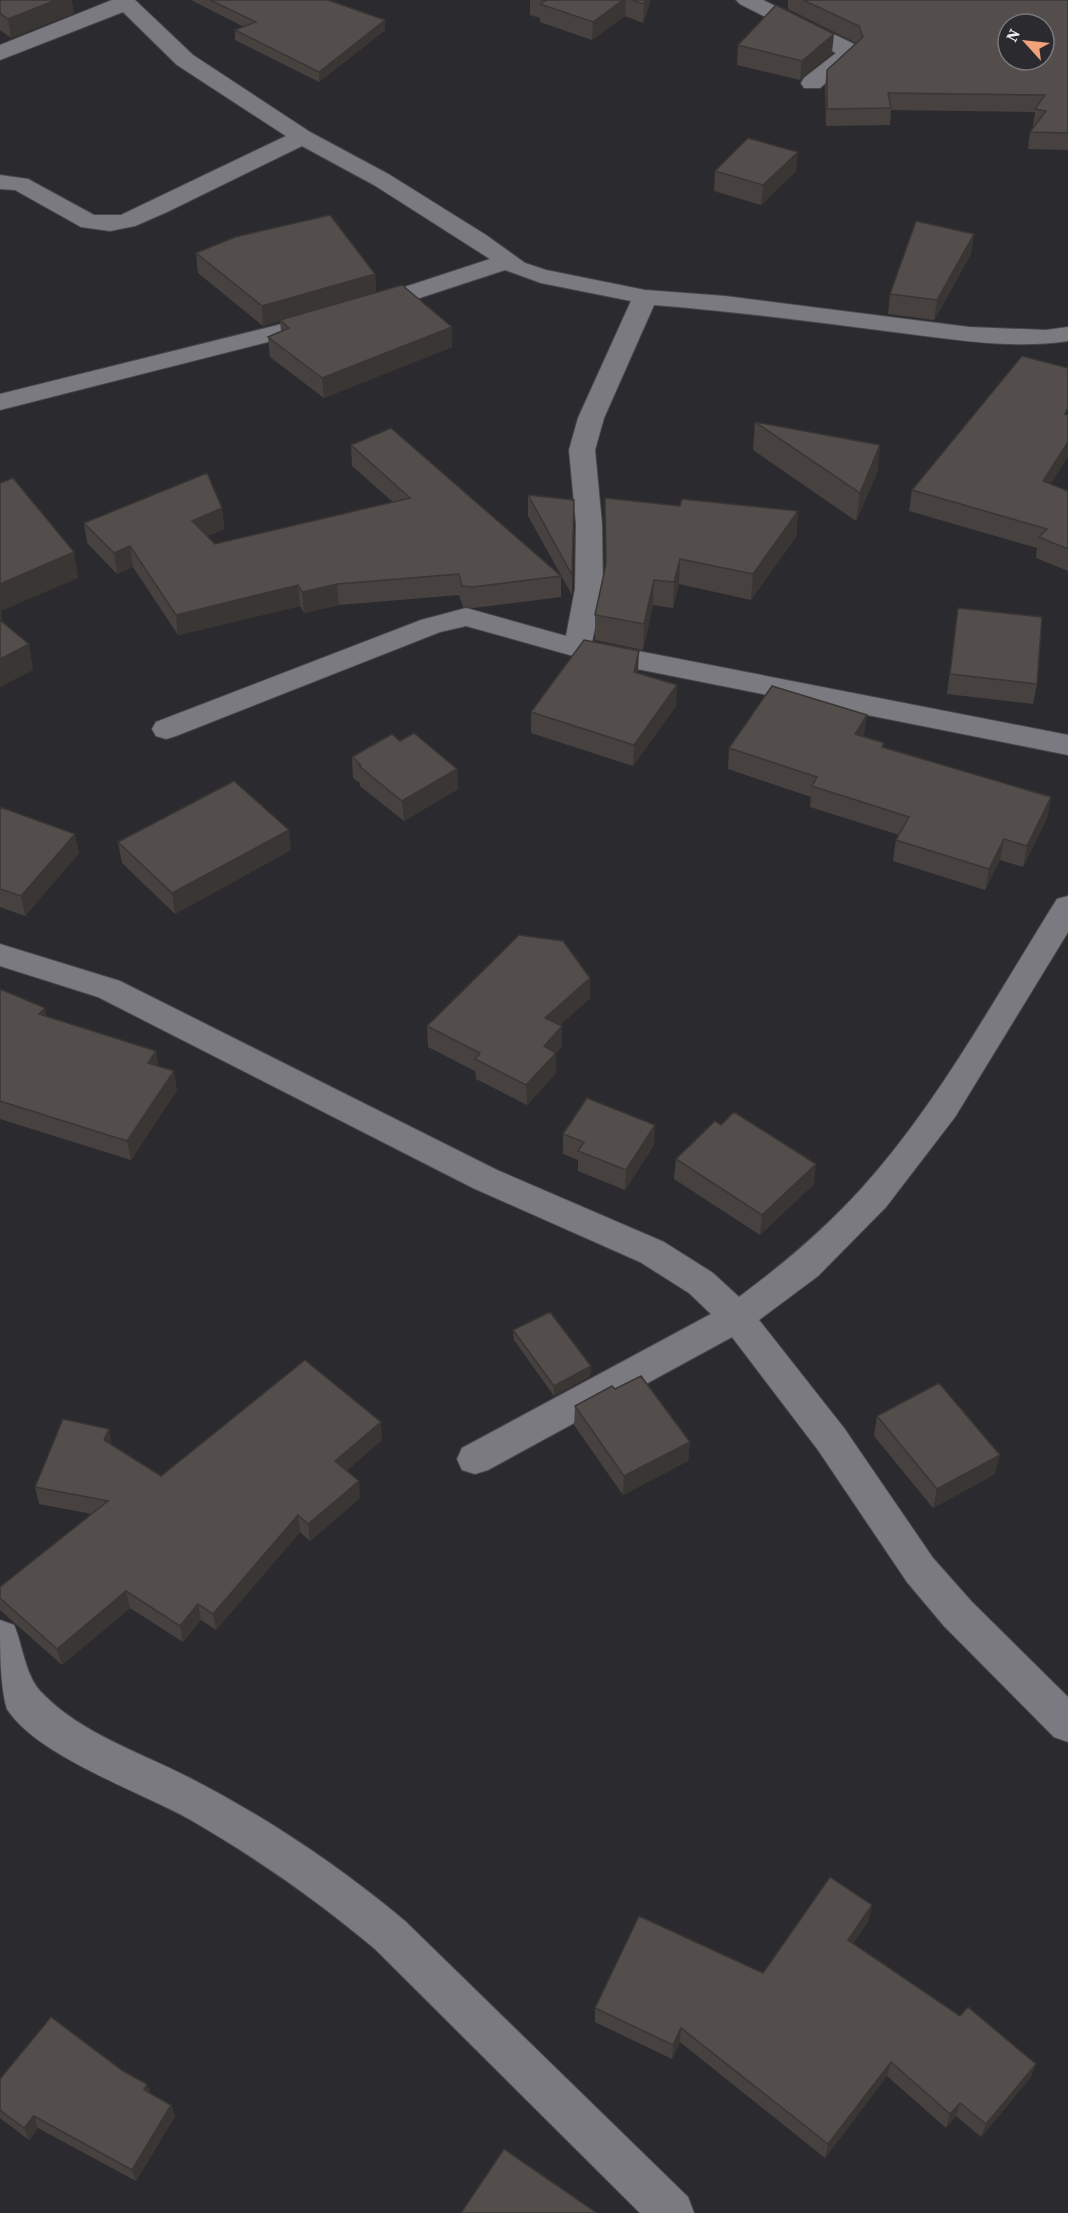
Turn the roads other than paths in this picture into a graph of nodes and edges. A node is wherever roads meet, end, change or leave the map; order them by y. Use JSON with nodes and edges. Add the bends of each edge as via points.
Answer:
{"nodes":[{"id":1,"x":747,"y":0,"type":"edge"},
{"id":2,"x":124,"y":2,"type":"edge"},
{"id":3,"x":0,"y":53,"type":"edge"},
{"id":4,"x":813,"y":83,"type":"dead end"},
{"id":5,"x":302,"y":137,"type":"junction"},
{"id":6,"x":0,"y":182,"type":"edge"},
{"id":7,"x":509,"y":261,"type":"junction"},
{"id":8,"x":645,"y":297,"type":"junction"},
{"id":9,"x":1061,"y":339,"type":"edge"},
{"id":10,"x":0,"y":402,"type":"edge"},
{"id":11,"x":578,"y":648,"type":"junction"},
{"id":12,"x":166,"y":729,"type":"dead end"},
{"id":13,"x":1068,"y":745,"type":"edge"},
{"id":14,"x":1068,"y":907,"type":"edge"},
{"id":15,"x":0,"y":955,"type":"edge"},
{"id":16,"x":737,"y":1317,"type":"junction"},
{"id":17,"x":475,"y":1459,"type":"dead end"},
{"id":18,"x":0,"y":1637,"type":"edge"},
{"id":19,"x":1068,"y":1724,"type":"edge"},
{"id":20,"x":672,"y":2213,"type":"edge"}],
"edges":[{"from":1,"to":4,"type":"street","via":[[848,50],[849,54]]},
{"from":2,"to":3,"type":"street"},
{"from":2,"to":5,"type":"street","via":[[185,60]]},
{"from":5,"to":6,"type":"street","via":[[159,207],[110,224],[89,222],[20,184]]},
{"from":5,"to":7,"type":"street","via":[[382,180]]},
{"from":7,"to":8,"type":"street","via":[[541,276]]},
{"from":7,"to":10,"type":"street","via":[[347,313]]},
{"from":8,"to":9,"type":"street","via":[[725,303],[969,334]]},
{"from":8,"to":11,"type":"street","via":[[591,418],[582,450],[589,524],[589,589]]},
{"from":11,"to":12,"type":"street","via":[[478,620],[454,618]]},
{"from":11,"to":13,"type":"street"},
{"from":14,"to":16,"type":"street","via":[[943,1108],[874,1198],[806,1266]]},
{"from":15,"to":16,"type":"street","via":[[109,989],[485,1179],[652,1252],[700,1283]]},
{"from":16,"to":17,"type":"street"},
{"from":16,"to":19,"type":"street","via":[[831,1439],[920,1570],[958,1614]]},
{"from":18,"to":20,"type":"street","via":[[20,1693],[32,1708],[73,1738],[288,1856],[352,1902],[407,1951]]}]}
